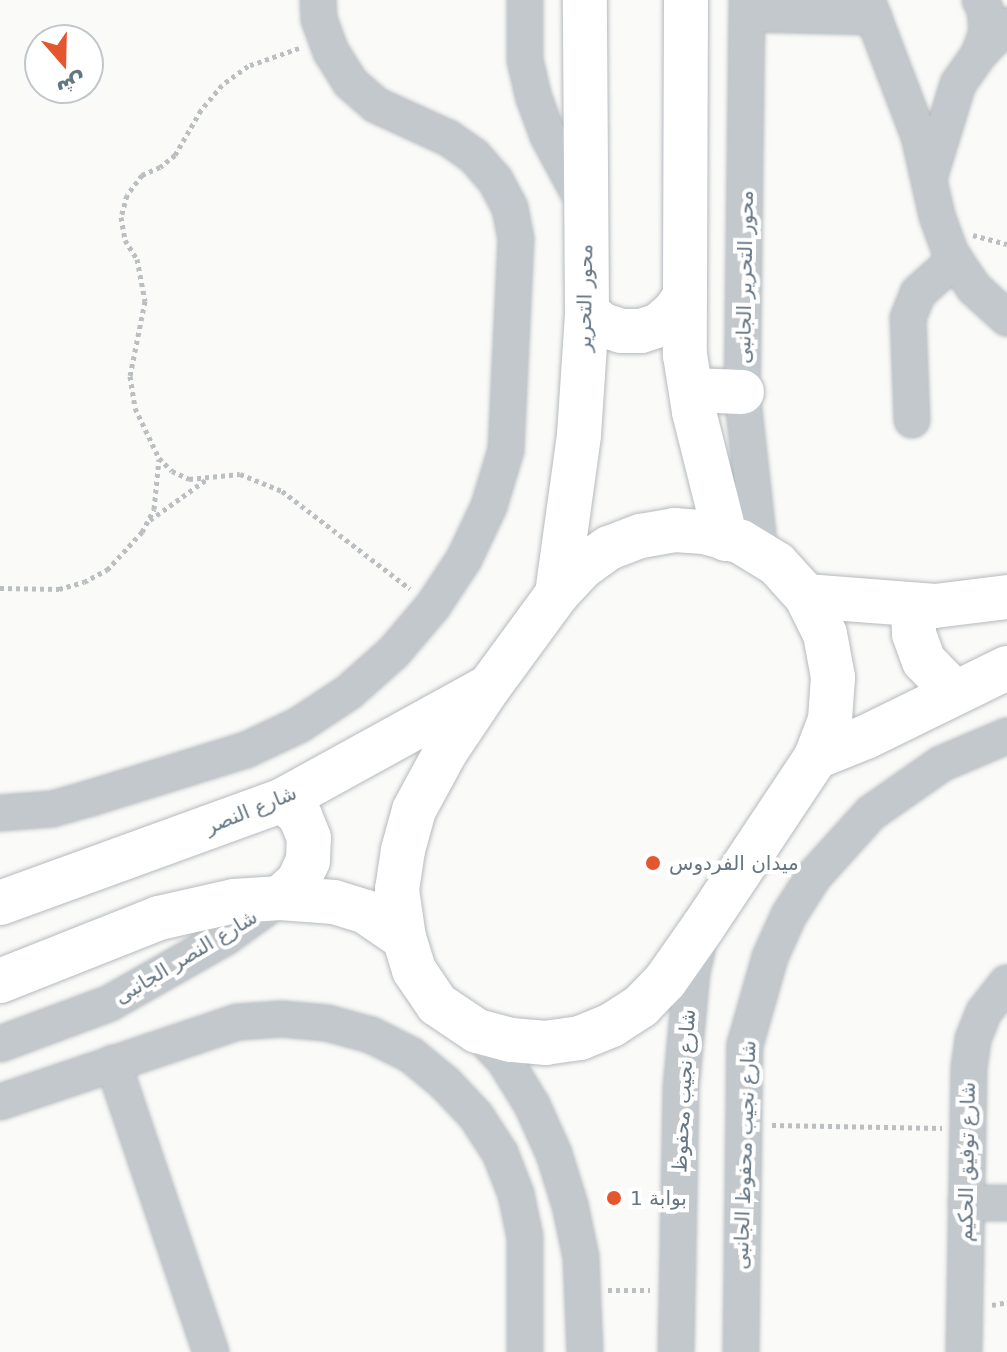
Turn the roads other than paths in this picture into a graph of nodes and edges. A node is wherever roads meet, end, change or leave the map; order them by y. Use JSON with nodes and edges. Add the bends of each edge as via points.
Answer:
{"nodes":[{"id":1,"x":318,"y":0,"type":"edge"},
{"id":2,"x":525,"y":0,"type":"edge"},
{"id":3,"x":585,"y":0,"type":"edge"},
{"id":4,"x":686,"y":0,"type":"edge"},
{"id":5,"x":980,"y":0,"type":"edge"},
{"id":6,"x":747,"y":7,"type":"edge"},
{"id":7,"x":871,"y":9,"type":"edge"},
{"id":8,"x":1007,"y":25,"type":"edge"},
{"id":9,"x":979,"y":54,"type":"junction"},
{"id":10,"x":958,"y":84,"type":"junction"},
{"id":11,"x":903,"y":90,"type":"junction"},
{"id":12,"x":930,"y":175,"type":"junction"},
{"id":13,"x":585,"y":205,"type":"junction"},
{"id":14,"x":955,"y":260,"type":"junction"},
{"id":15,"x":685,"y":296,"type":"junction"},
{"id":16,"x":587,"y":313,"type":"junction"},
{"id":17,"x":1007,"y":318,"type":"edge"},
{"id":18,"x":691,"y":390,"type":"junction"},
{"id":19,"x":742,"y":392,"type":"junction"},
{"id":20,"x":912,"y":420,"type":"dead end"},
{"id":21,"x":743,"y":545,"type":"junction"},
{"id":22,"x":557,"y":594,"type":"junction"},
{"id":23,"x":806,"y":596,"type":"junction"},
{"id":24,"x":1007,"y":597,"type":"edge"},
{"id":25,"x":913,"y":605,"type":"junction"},
{"id":26,"x":1007,"y":668,"type":"edge"},
{"id":27,"x":489,"y":687,"type":"junction"},
{"id":28,"x":954,"y":692,"type":"junction"},
{"id":29,"x":1007,"y":736,"type":"edge"},
{"id":30,"x":816,"y":757,"type":"junction"},
{"id":31,"x":283,"y":800,"type":"junction"},
{"id":32,"x":0,"y":813,"type":"edge"},
{"id":33,"x":6,"y":896,"type":"edge"},
{"id":34,"x":280,"y":898,"type":"junction"},
{"id":35,"x":703,"y":927,"type":"junction"},
{"id":36,"x":404,"y":938,"type":"junction"},
{"id":37,"x":0,"y":981,"type":"edge"},
{"id":38,"x":1007,"y":983,"type":"edge"},
{"id":39,"x":477,"y":1031,"type":"junction"},
{"id":40,"x":0,"y":1044,"type":"edge"},
{"id":41,"x":113,"y":1063,"type":"junction"},
{"id":42,"x":0,"y":1102,"type":"edge"},
{"id":43,"x":966,"y":1203,"type":"junction"},
{"id":44,"x":1007,"y":1203,"type":"edge"},
{"id":45,"x":211,"y":1352,"type":"edge"},
{"id":46,"x":525,"y":1352,"type":"edge"},
{"id":47,"x":585,"y":1352,"type":"edge"},
{"id":48,"x":676,"y":1352,"type":"edge"},
{"id":49,"x":741,"y":1352,"type":"edge"},
{"id":50,"x":964,"y":1352,"type":"edge"}],
"edges":[{"from":1,"to":32,"type":"street","via":[[326,39],[350,82],[376,105],[474,156],[502,194],[516,239],[506,450],[489,506],[464,559],[393,653],[349,692],[299,725],[246,750],[91,798],[52,809]]},
{"from":2,"to":13,"type":"street","via":[[525,60],[534,98],[564,171]]},
{"from":3,"to":13,"type":"main road","name":"محور التحرير"},
{"from":4,"to":15,"type":"main road"},
{"from":5,"to":9,"type":"street","via":[[987,32]]},
{"from":6,"to":7,"type":"street"},
{"from":6,"to":19,"type":"street","name":"محور التحرير الجانبى"},
{"from":7,"to":11,"type":"street"},
{"from":8,"to":9,"type":"street"},
{"from":9,"to":10,"type":"street"},
{"from":10,"to":11,"type":"street","via":[[941,93]]},
{"from":10,"to":12,"type":"street"},
{"from":11,"to":12,"type":"street"},
{"from":12,"to":14,"type":"street","via":[[937,216]]},
{"from":13,"to":16,"type":"main road","name":"محور التحرير"},
{"from":14,"to":17,"type":"street","via":[[974,288]]},
{"from":14,"to":20,"type":"street","via":[[918,293],[908,318]]},
{"from":15,"to":16,"type":"main road","via":[[659,325],[641,331],[603,325]]},
{"from":15,"to":18,"type":"main road"},
{"from":16,"to":22,"type":"main road","name":"محور التحرير","via":[[579,435]]},
{"from":18,"to":19,"type":"main road"},
{"from":18,"to":21,"type":"main road"},
{"from":19,"to":21,"type":"street","name":"محور التحرير الجانبى"},
{"from":21,"to":22,"type":"main road","via":[[674,530],[641,536],[590,561]]},
{"from":21,"to":23,"type":"main road","via":[[777,564]]},
{"from":22,"to":27,"type":"main road"},
{"from":23,"to":25,"type":"main road"},
{"from":23,"to":30,"type":"main road","via":[[825,634],[833,677],[830,720]]},
{"from":24,"to":25,"type":"main road","via":[[965,605]]},
{"from":25,"to":28,"type":"main road","via":[[914,634],[924,661]]},
{"from":26,"to":28,"type":"main road"},
{"from":27,"to":31,"type":"main road","name":"شارع النصر"},
{"from":27,"to":36,"type":"main road","via":[[414,810],[397,890]]},
{"from":28,"to":30,"type":"main road"},
{"from":29,"to":49,"type":"street","name":"شارع نجيب محفوظ الجانبى","via":[[941,764],[904,787],[841,843],[783,929],[755,1000],[745,1045]]},
{"from":30,"to":35,"type":"main road"},
{"from":31,"to":33,"type":"main road","name":"شارع النصر"},
{"from":31,"to":34,"type":"main road","via":[[300,816],[309,838],[308,861],[298,882]]},
{"from":34,"to":36,"type":"main road","via":[[334,902],[366,912]]},
{"from":34,"to":37,"type":"main road","via":[[234,901],[159,918]]},
{"from":34,"to":40,"type":"street","name":"شارع النصر الجانبى","via":[[215,944],[110,1003]]},
{"from":35,"to":39,"type":"main road","via":[[665,981],[612,1025],[580,1038],[546,1043]]},
{"from":35,"to":48,"type":"street","name":"شارع نجيب محفوظ","via":[[685,1030]]},
{"from":36,"to":39,"type":"main road","via":[[414,970],[437,1004]]},
{"from":38,"to":43,"type":"street","name":"شارع توفيق الحكيم","via":[[984,1012],[973,1039]]},
{"from":39,"to":47,"type":"street","via":[[505,1061],[554,1154],[570,1205],[583,1289]]},
{"from":41,"to":42,"type":"street"},
{"from":41,"to":45,"type":"street"},
{"from":41,"to":46,"type":"street","via":[[238,1022],[282,1019],[327,1023],[371,1035],[411,1055],[476,1116],[500,1153],[516,1194],[525,1237]]},
{"from":43,"to":44,"type":"street"},
{"from":43,"to":50,"type":"street","name":"شارع توفيق الحكيم"}]}
